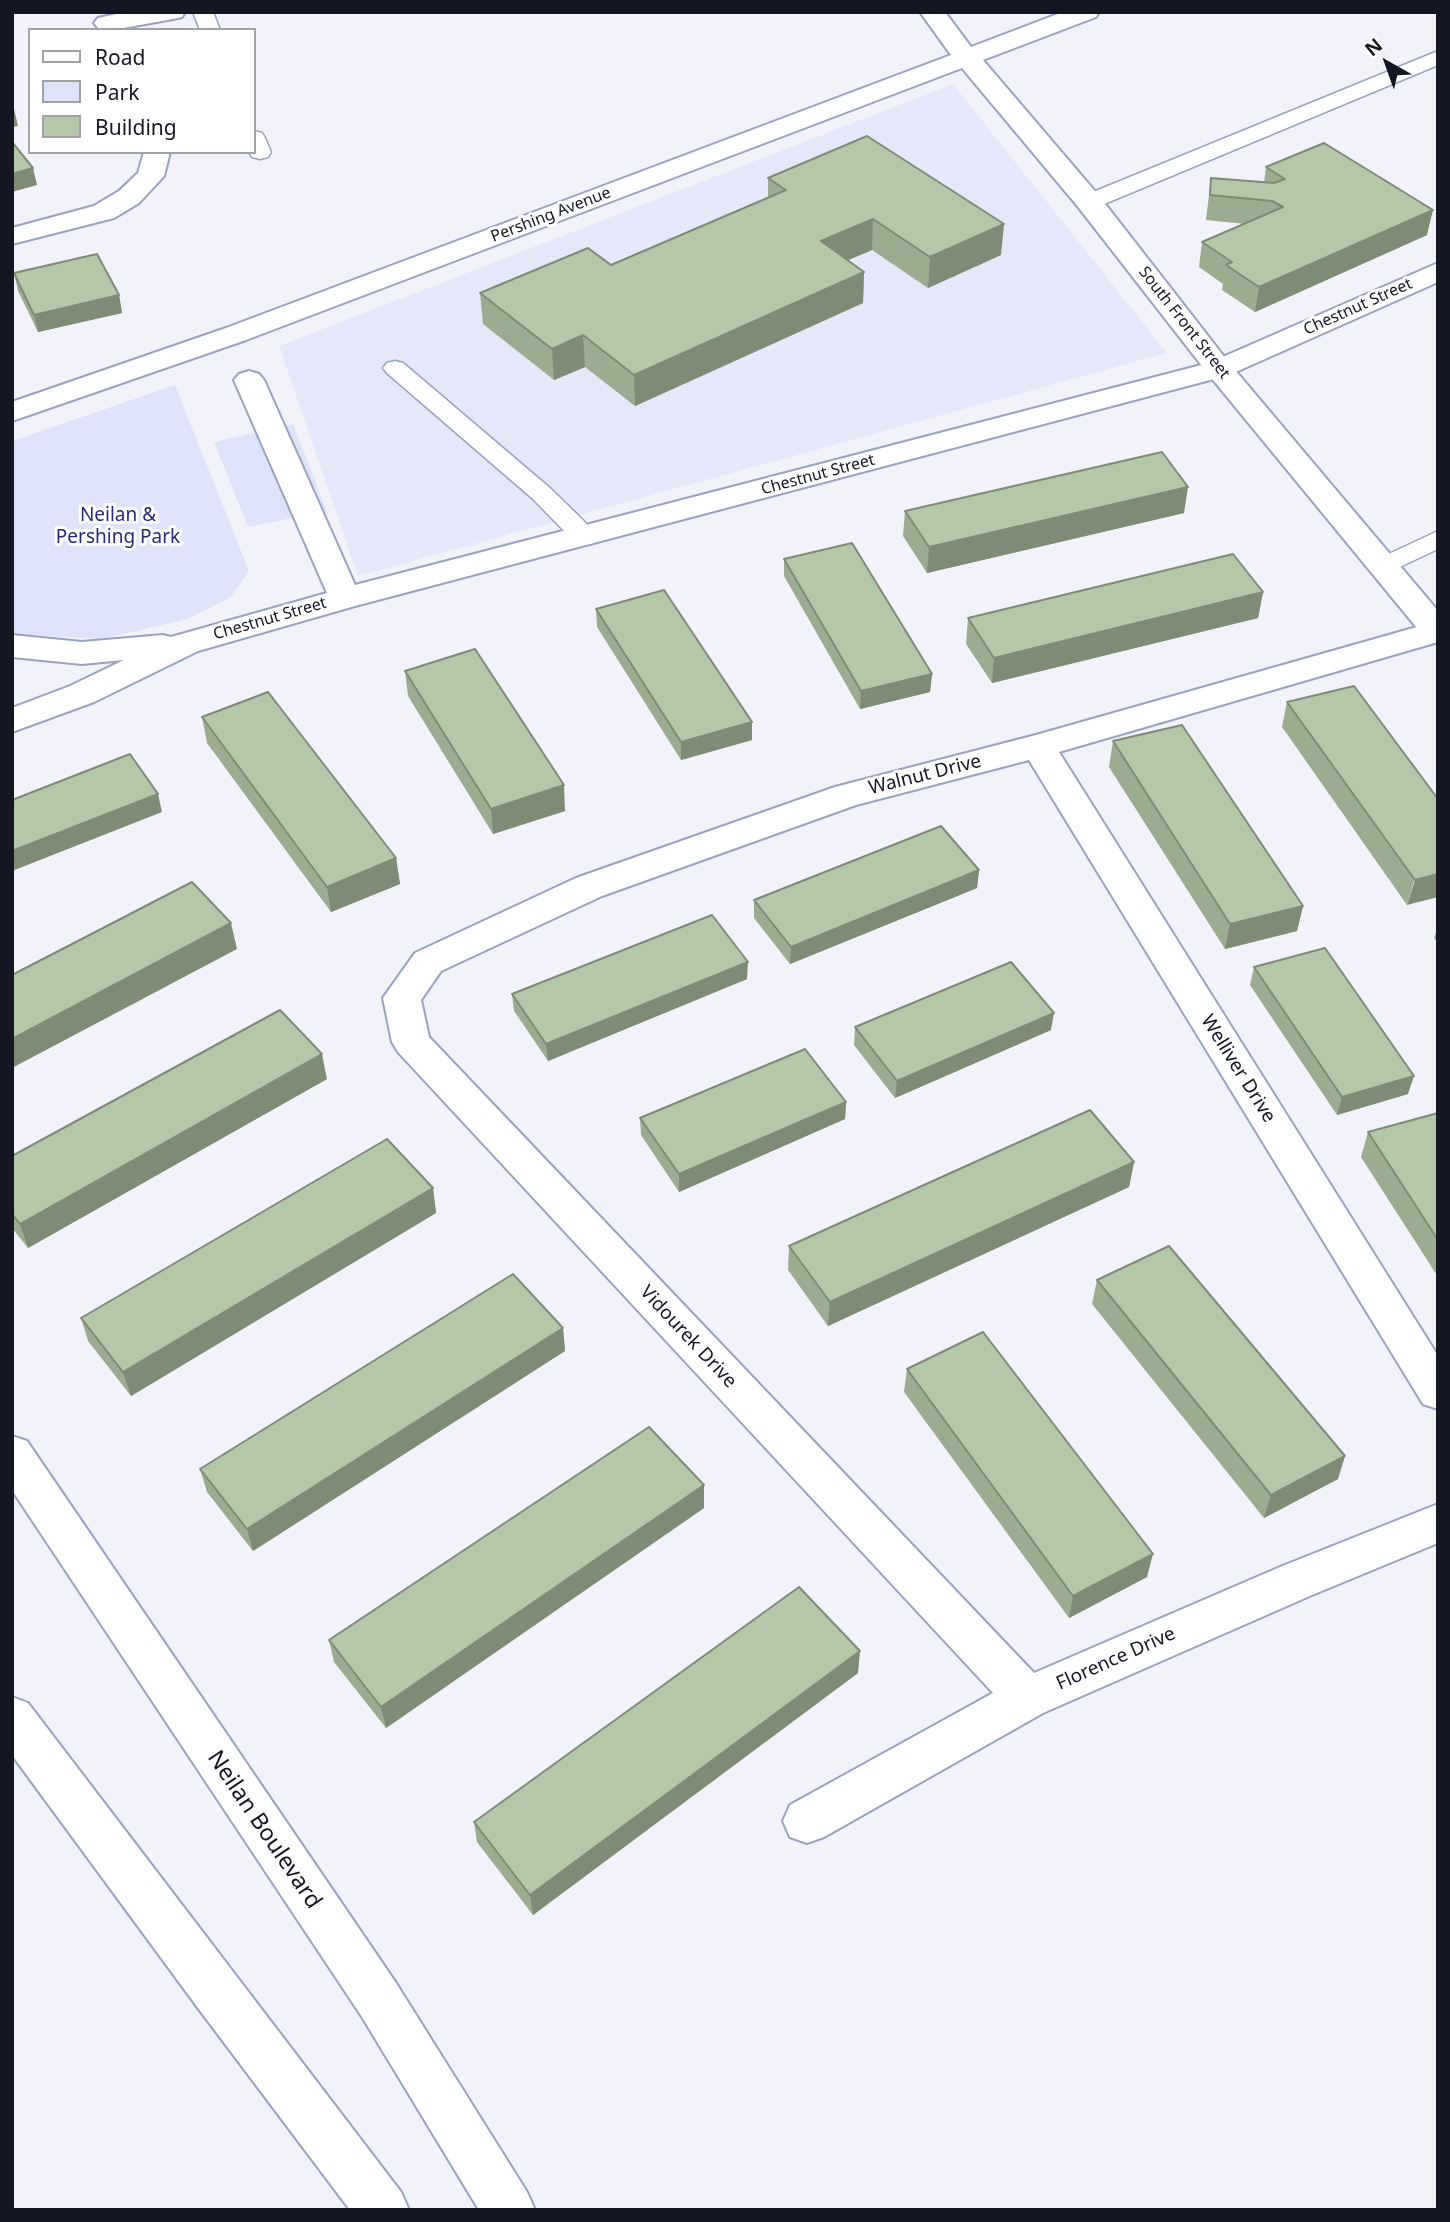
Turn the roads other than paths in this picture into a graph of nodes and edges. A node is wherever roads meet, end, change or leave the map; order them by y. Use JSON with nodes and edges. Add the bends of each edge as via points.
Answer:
{"nodes":[{"id":1,"x":173,"y":12,"type":"edge"},
{"id":2,"x":932,"y":12,"type":"edge"},
{"id":3,"x":1087,"y":12,"type":"edge"},
{"id":4,"x":106,"y":22,"type":"edge"},
{"id":5,"x":966,"y":57,"type":"junction"},
{"id":6,"x":1438,"y":57,"type":"edge"},
{"id":7,"x":157,"y":154,"type":"edge"},
{"id":8,"x":1089,"y":202,"type":"junction"},
{"id":9,"x":12,"y":236,"type":"edge"},
{"id":10,"x":1438,"y":271,"type":"edge"},
{"id":11,"x":395,"y":368,"type":"dead end"},
{"id":12,"x":1219,"y":369,"type":"junction"},
{"id":13,"x":249,"y":380,"type":"dead end"},
{"id":14,"x":12,"y":412,"type":"edge"},
{"id":15,"x":585,"y":537,"type":"junction"},
{"id":16,"x":1438,"y":539,"type":"edge"},
{"id":17,"x":1385,"y":566,"type":"junction"},
{"id":18,"x":345,"y":598,"type":"junction"},
{"id":19,"x":1437,"y":632,"type":"edge"},
{"id":20,"x":186,"y":643,"type":"junction"},
{"id":21,"x":12,"y":646,"type":"edge"},
{"id":22,"x":12,"y":721,"type":"edge"},
{"id":23,"x":1038,"y":746,"type":"junction"},
{"id":24,"x":428,"y":962,"type":"joint"},
{"id":25,"x":1438,"y":1392,"type":"edge"},
{"id":26,"x":12,"y":1454,"type":"edge"},
{"id":27,"x":1438,"y":1523,"type":"edge"},
{"id":28,"x":1027,"y":1698,"type":"junction"},
{"id":29,"x":12,"y":1718,"type":"edge"},
{"id":30,"x":807,"y":1821,"type":"dead end"},
{"id":31,"x":383,"y":2210,"type":"edge"},
{"id":32,"x":509,"y":2210,"type":"edge"}],
"edges":[{"from":1,"to":4,"type":"street"},
{"from":2,"to":5,"type":"street","name":"South Front Street"},
{"from":3,"to":5,"type":"street","name":"Pershing Avenue"},
{"from":5,"to":8,"type":"street","name":"South Front Street"},
{"from":5,"to":14,"type":"street","name":"Pershing Avenue","via":[[236,334]]},
{"from":6,"to":8,"type":"lane"},
{"from":7,"to":9,"type":"street","via":[[151,176],[104,212]]},
{"from":8,"to":12,"type":"street","name":"South Front Street"},
{"from":10,"to":12,"type":"street","name":"Chestnut Street"},
{"from":11,"to":15,"type":"lane"},
{"from":12,"to":15,"type":"street","name":"Chestnut Street"},
{"from":12,"to":17,"type":"street","name":"South Front Street"},
{"from":13,"to":18,"type":"street"},
{"from":15,"to":18,"type":"street","name":"Chestnut Street"},
{"from":16,"to":17,"type":"lane"},
{"from":17,"to":19,"type":"street","name":"South Front Street"},
{"from":18,"to":20,"type":"street","name":"Chestnut Street"},
{"from":19,"to":23,"type":"street","name":"Walnut Drive"},
{"from":20,"to":21,"type":"street","name":"Chestnut Street","via":[[82,653]]},
{"from":20,"to":22,"type":"street","name":"Chestnut Street","via":[[82,694]]},
{"from":23,"to":24,"type":"street","name":"Walnut Drive","via":[[847,794],[589,887]]},
{"from":23,"to":25,"type":"street","name":"Welliver Drive"},
{"from":24,"to":28,"type":"street","name":"Vidourek Drive","via":[[402,998],[411,1042]]},
{"from":26,"to":32,"type":"street","name":"Neilan Boulevard","via":[[379,2000]]},
{"from":27,"to":28,"type":"street","name":"Florence Drive"},
{"from":28,"to":30,"type":"street","name":"Florence Drive"},
{"from":29,"to":31,"type":"street"}]}
